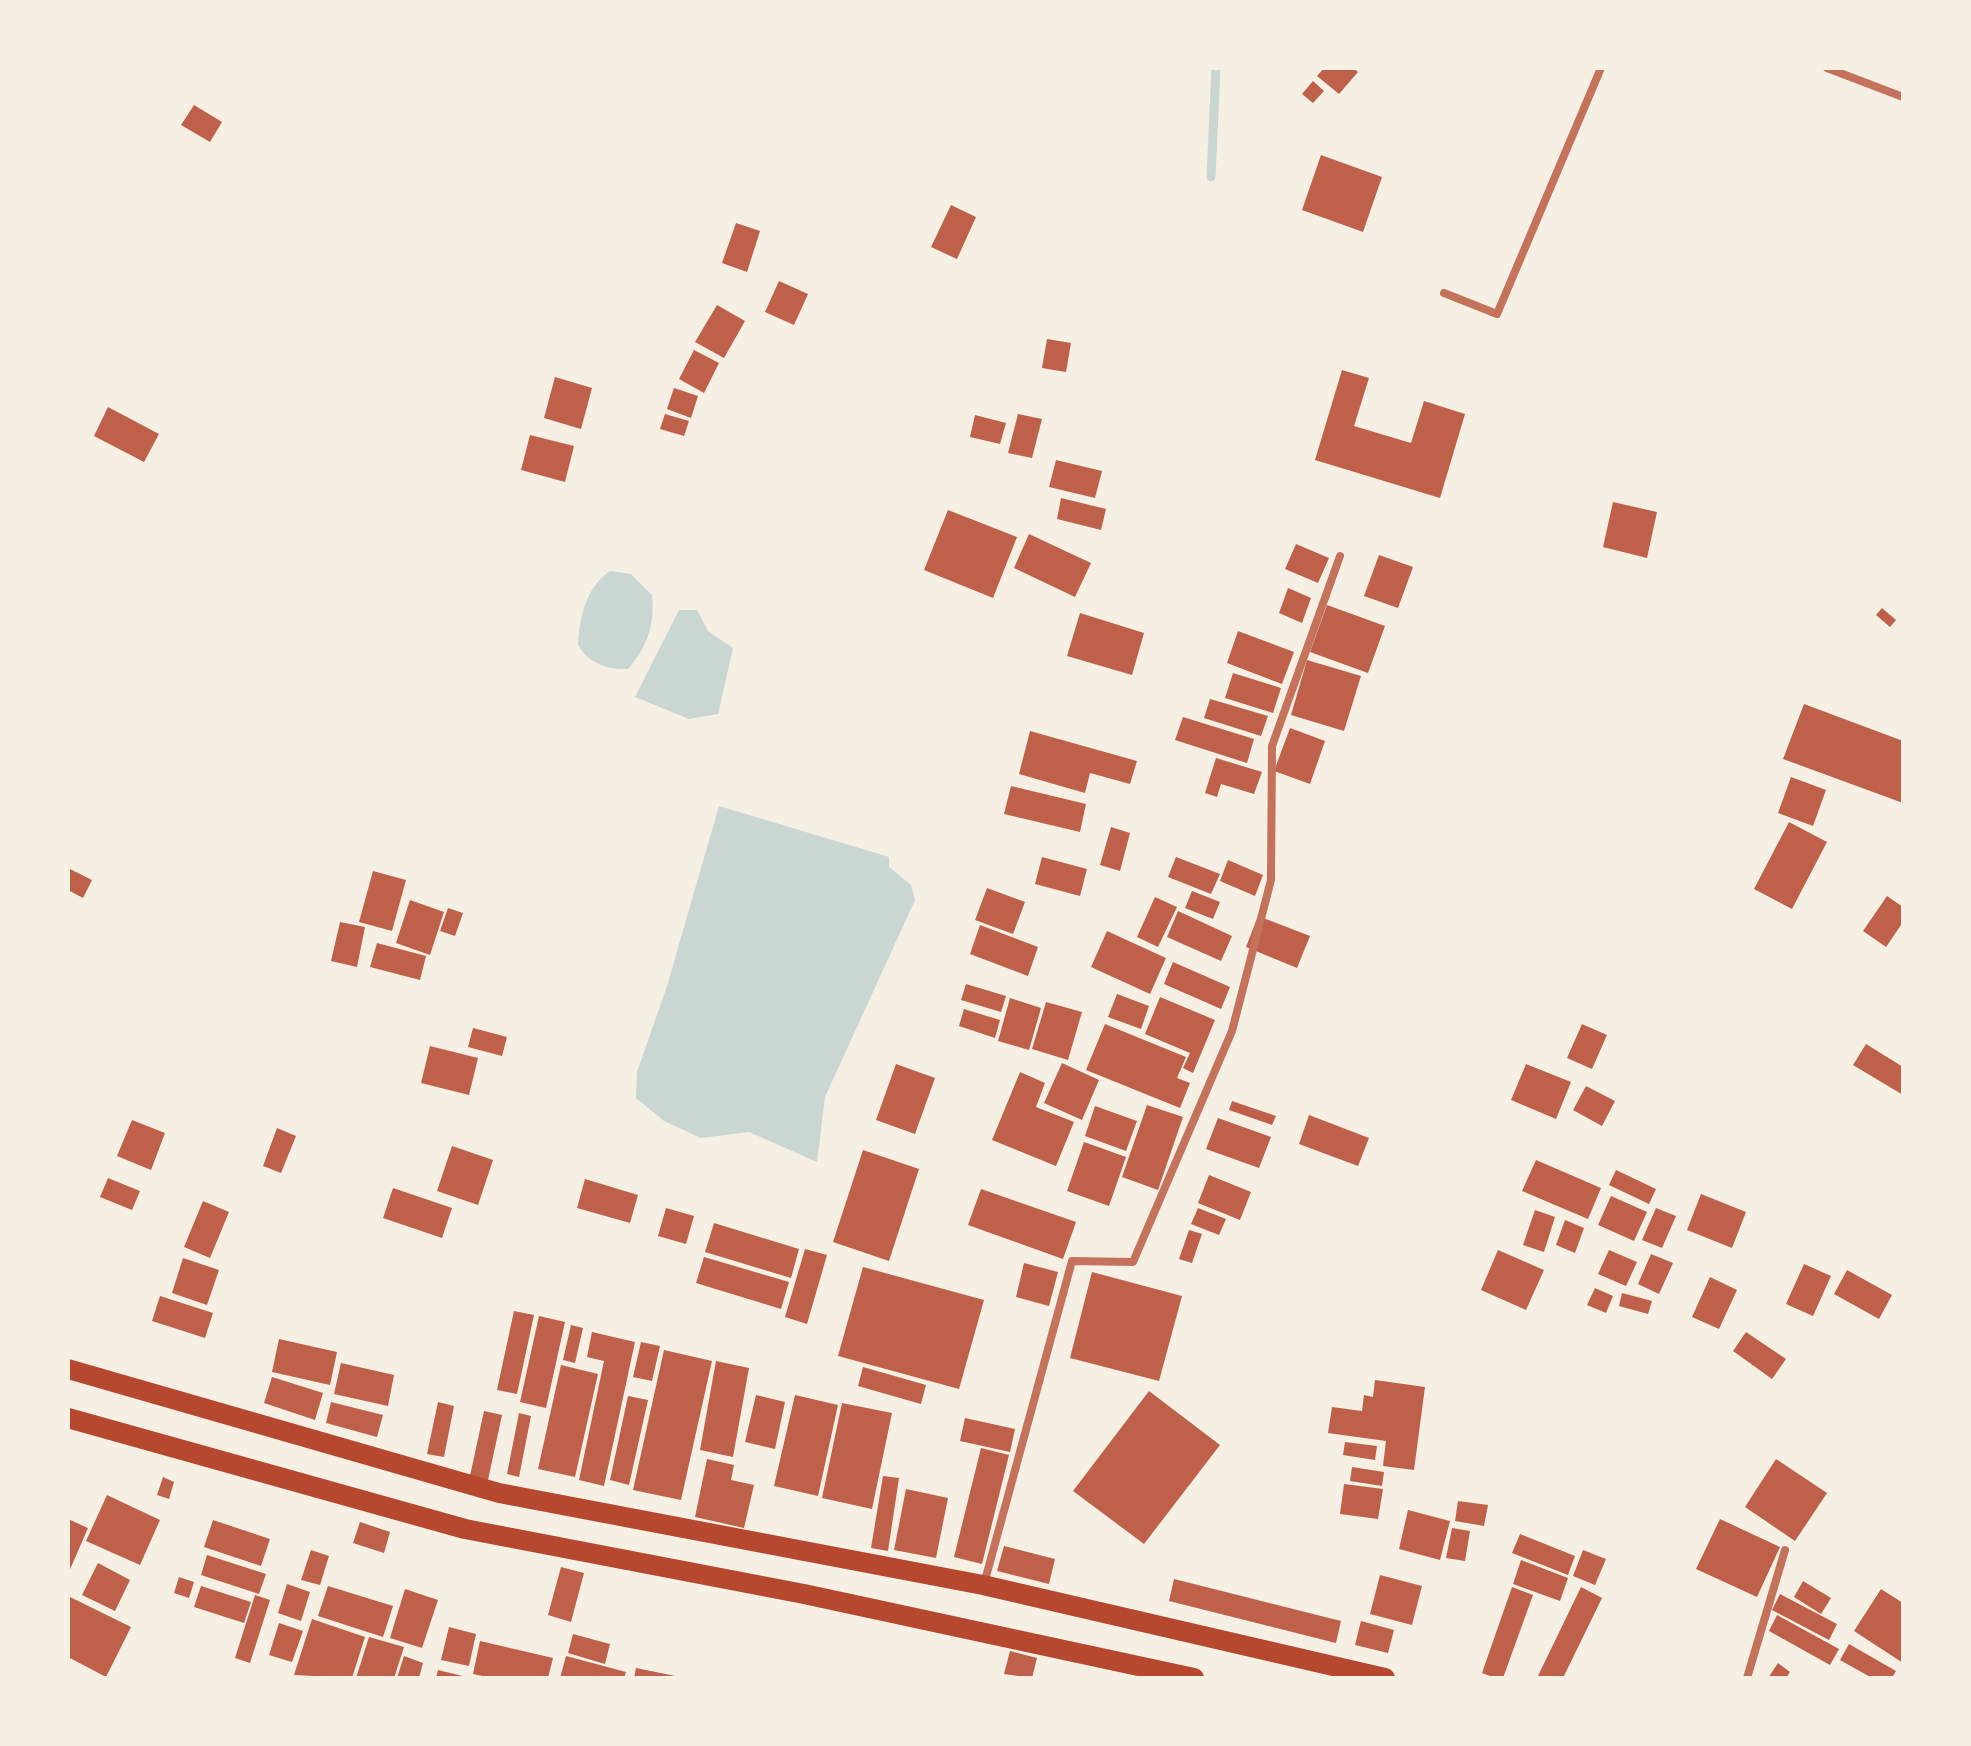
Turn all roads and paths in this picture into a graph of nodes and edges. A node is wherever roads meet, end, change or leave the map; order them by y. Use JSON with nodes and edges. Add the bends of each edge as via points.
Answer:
{"nodes":[{"id":1,"x":1601,"y":68,"type":"edge"},
{"id":2,"x":1827,"y":68,"type":"edge"},
{"id":3,"x":1903,"y":97,"type":"edge"},
{"id":4,"x":1444,"y":293,"type":"dead end"},
{"id":5,"x":1340,"y":556,"type":"dead end"},
{"id":6,"x":68,"y":1369,"type":"edge"},
{"id":7,"x":68,"y":1418,"type":"edge"},
{"id":8,"x":1785,"y":1550,"type":"dead end"},
{"id":9,"x":983,"y":1585,"type":"junction"},
{"id":10,"x":1194,"y":1678,"type":"edge"},
{"id":11,"x":1385,"y":1678,"type":"edge"},
{"id":12,"x":1747,"y":1678,"type":"edge"}],
"edges":[{"from":1,"to":4,"type":"street","via":[[1497,314]]},
{"from":2,"to":3,"type":"street"},
{"from":5,"to":9,"type":"street","via":[[1272,746],[1271,880],[1232,1031],[1133,1262],[1072,1261]]},
{"from":6,"to":9,"type":"main road","via":[[499,1493]]},
{"from":7,"to":10,"type":"main road","via":[[465,1529],[804,1594]]},
{"from":8,"to":12,"type":"street"},
{"from":9,"to":11,"type":"main road"}]}
